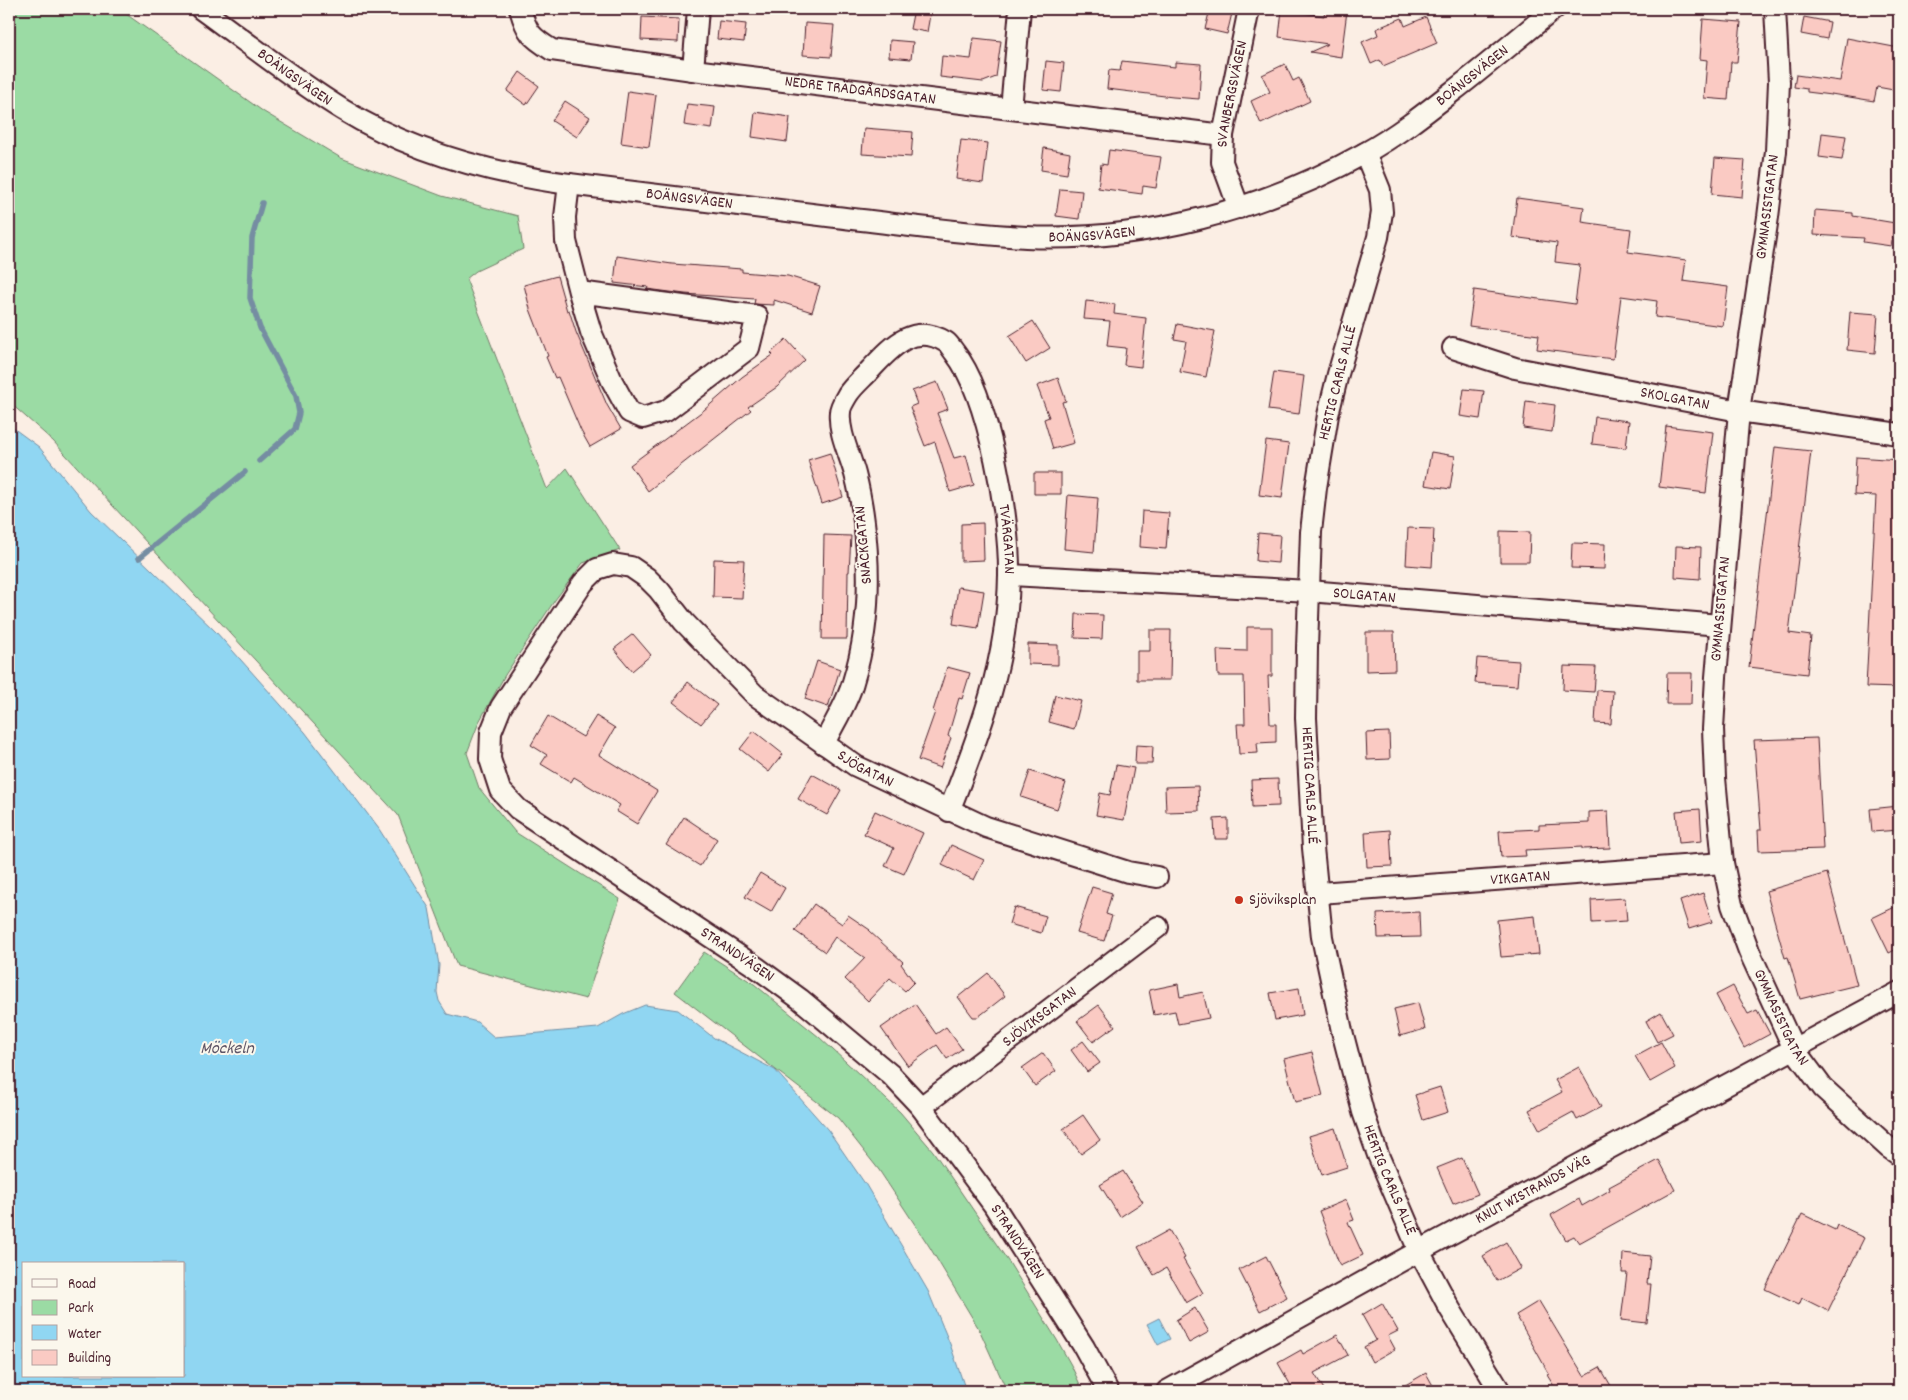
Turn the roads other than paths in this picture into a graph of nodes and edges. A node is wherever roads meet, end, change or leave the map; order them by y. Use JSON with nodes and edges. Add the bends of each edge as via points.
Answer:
{"nodes":[{"id":1,"x":201,"y":9,"type":"edge"},
{"id":2,"x":520,"y":9,"type":"edge"},
{"id":3,"x":698,"y":9,"type":"edge"},
{"id":4,"x":1020,"y":9,"type":"edge"},
{"id":5,"x":1249,"y":9,"type":"edge"},
{"id":6,"x":1554,"y":9,"type":"edge"},
{"id":7,"x":1775,"y":9,"type":"edge"},
{"id":8,"x":693,"y":70,"type":"junction"},
{"id":9,"x":1011,"y":109,"type":"junction"},
{"id":10,"x":1222,"y":135,"type":"junction"},
{"id":11,"x":1365,"y":153,"type":"junction"},
{"id":12,"x":569,"y":184,"type":"junction"},
{"id":13,"x":1239,"y":208,"type":"junction"},
{"id":14,"x":578,"y":292,"type":"junction"},
{"id":15,"x":1453,"y":348,"type":"dead end"},
{"id":16,"x":883,"y":356,"type":"joint"},
{"id":17,"x":1739,"y":411,"type":"junction"},
{"id":18,"x":1899,"y":434,"type":"edge"},
{"id":19,"x":631,"y":567,"type":"joint"},
{"id":20,"x":1009,"y":575,"type":"junction"},
{"id":21,"x":1309,"y":590,"type":"junction"},
{"id":22,"x":1720,"y":625,"type":"junction"},
{"id":23,"x":824,"y":744,"type":"junction"},
{"id":24,"x":949,"y":811,"type":"junction"},
{"id":25,"x":1723,"y":863,"type":"junction"},
{"id":26,"x":1157,"y":877,"type":"dead end"},
{"id":27,"x":1319,"y":893,"type":"junction"},
{"id":28,"x":1158,"y":927,"type":"dead end"},
{"id":29,"x":1899,"y":992,"type":"edge"},
{"id":30,"x":1794,"y":1048,"type":"junction"},
{"id":31,"x":921,"y":1108,"type":"junction"},
{"id":32,"x":1899,"y":1155,"type":"edge"},
{"id":33,"x":1419,"y":1251,"type":"junction"},
{"id":34,"x":1108,"y":1391,"type":"edge"},
{"id":35,"x":1167,"y":1391,"type":"edge"},
{"id":36,"x":1500,"y":1391,"type":"edge"}],
"edges":[{"from":1,"to":12,"type":"street","name":"BOÄNGSVÄGEN","via":[[280,67],[374,126],[449,158]]},
{"from":2,"to":8,"type":"street","name":"NEDRE TRÄDGÅRDSGATAN","via":[[534,39],[552,50]]},
{"from":3,"to":8,"type":"street"},
{"from":4,"to":9,"type":"street"},
{"from":5,"to":10,"type":"street","name":"SVANBERGSVÄGEN"},
{"from":6,"to":11,"type":"street","name":"BOÄNGSVÄGEN","via":[[1435,106]]},
{"from":7,"to":17,"type":"street","name":"GYMNASISTGATAN","via":[[1779,82],[1776,151]]},
{"from":8,"to":9,"type":"street","name":"NEDRE TRÄDGÅRDSGATAN"},
{"from":9,"to":10,"type":"street","name":"NEDRE TRÄDGÅRDSGATAN"},
{"from":10,"to":13,"type":"street","name":"SVANBERGSVÄGEN","via":[[1222,162]]},
{"from":11,"to":13,"type":"street","name":"BOÄNGSVÄGEN","via":[[1317,177]]},
{"from":11,"to":21,"type":"street","name":"HERTIG CARLS ALLÉ","via":[[1380,190],[1382,212],[1378,237],[1328,415],[1312,523]]},
{"from":12,"to":13,"type":"street","name":"BOÄNGSVÄGEN","via":[[1027,237],[1139,232]]},
{"from":12,"to":14,"type":"street","via":[[566,241]]},
{"from":14,"to":14,"type":"street","via":[[612,381],[629,412],[643,418],[666,411],[749,348],[757,316]]},
{"from":15,"to":17,"type":"street","name":"SKOLGATAN","via":[[1515,368]]},
{"from":16,"to":20,"type":"street","name":"TVÄRGATAN","via":[[906,337],[926,335],[947,342],[962,361],[991,440],[1007,532]]},
{"from":16,"to":23,"type":"street","name":"SNÄCKGATAN","via":[[848,395],[840,410],[841,429],[864,520],[868,592],[866,622],[852,684]]},
{"from":17,"to":18,"type":"street","name":"SKOLGATAN"},
{"from":17,"to":22,"type":"street","name":"GYMNASISTGATAN"},
{"from":19,"to":23,"type":"street","name":"SJÖGATAN","via":[[653,584],[684,622],[755,695]]},
{"from":19,"to":31,"type":"street","name":"STRANDVÄGEN","via":[[612,564],[597,569],[583,583],[501,707],[491,732],[490,760],[500,790],[518,809],[800,999],[891,1075]]},
{"from":20,"to":21,"type":"street","name":"SOLGATAN"},
{"from":20,"to":24,"type":"street","name":"TVÄRGATAN","via":[[1004,635],[996,677],[980,732]]},
{"from":21,"to":22,"type":"street","name":"SOLGATAN"},
{"from":21,"to":27,"type":"street","name":"HERTIG CARLS ALLÉ","via":[[1306,718],[1313,848]]},
{"from":22,"to":25,"type":"street","name":"GYMNASISTGATAN","via":[[1713,729],[1714,778]]},
{"from":23,"to":24,"type":"street","name":"SJÖGATAN","via":[[856,766]]},
{"from":24,"to":26,"type":"street","name":"SJÖGATAN","via":[[995,830],[1128,872]]},
{"from":25,"to":27,"type":"street","name":"VIKGATAN"},
{"from":25,"to":30,"type":"street","name":"GYMNASISTGATAN","via":[[1732,905],[1749,951]]},
{"from":27,"to":33,"type":"street","name":"HERTIG CARLS ALLÉ","via":[[1322,937],[1330,977],[1363,1112]]},
{"from":28,"to":31,"type":"street","name":"SJÖVIKSGATAN"},
{"from":29,"to":30,"type":"street","name":"KNUT WISTRANDS VÄG"},
{"from":30,"to":32,"type":"street","name":"GYMNASISTGATAN","via":[[1823,1088]]},
{"from":30,"to":33,"type":"street","name":"KNUT WISTRANDS VÄG"},
{"from":31,"to":34,"type":"street","name":"STRANDVÄGEN","via":[[993,1204]]},
{"from":33,"to":35,"type":"street","name":"KNUT WISTRANDS VÄG"},
{"from":33,"to":36,"type":"street","name":"HERTIG CARLS ALLÉ"}]}
